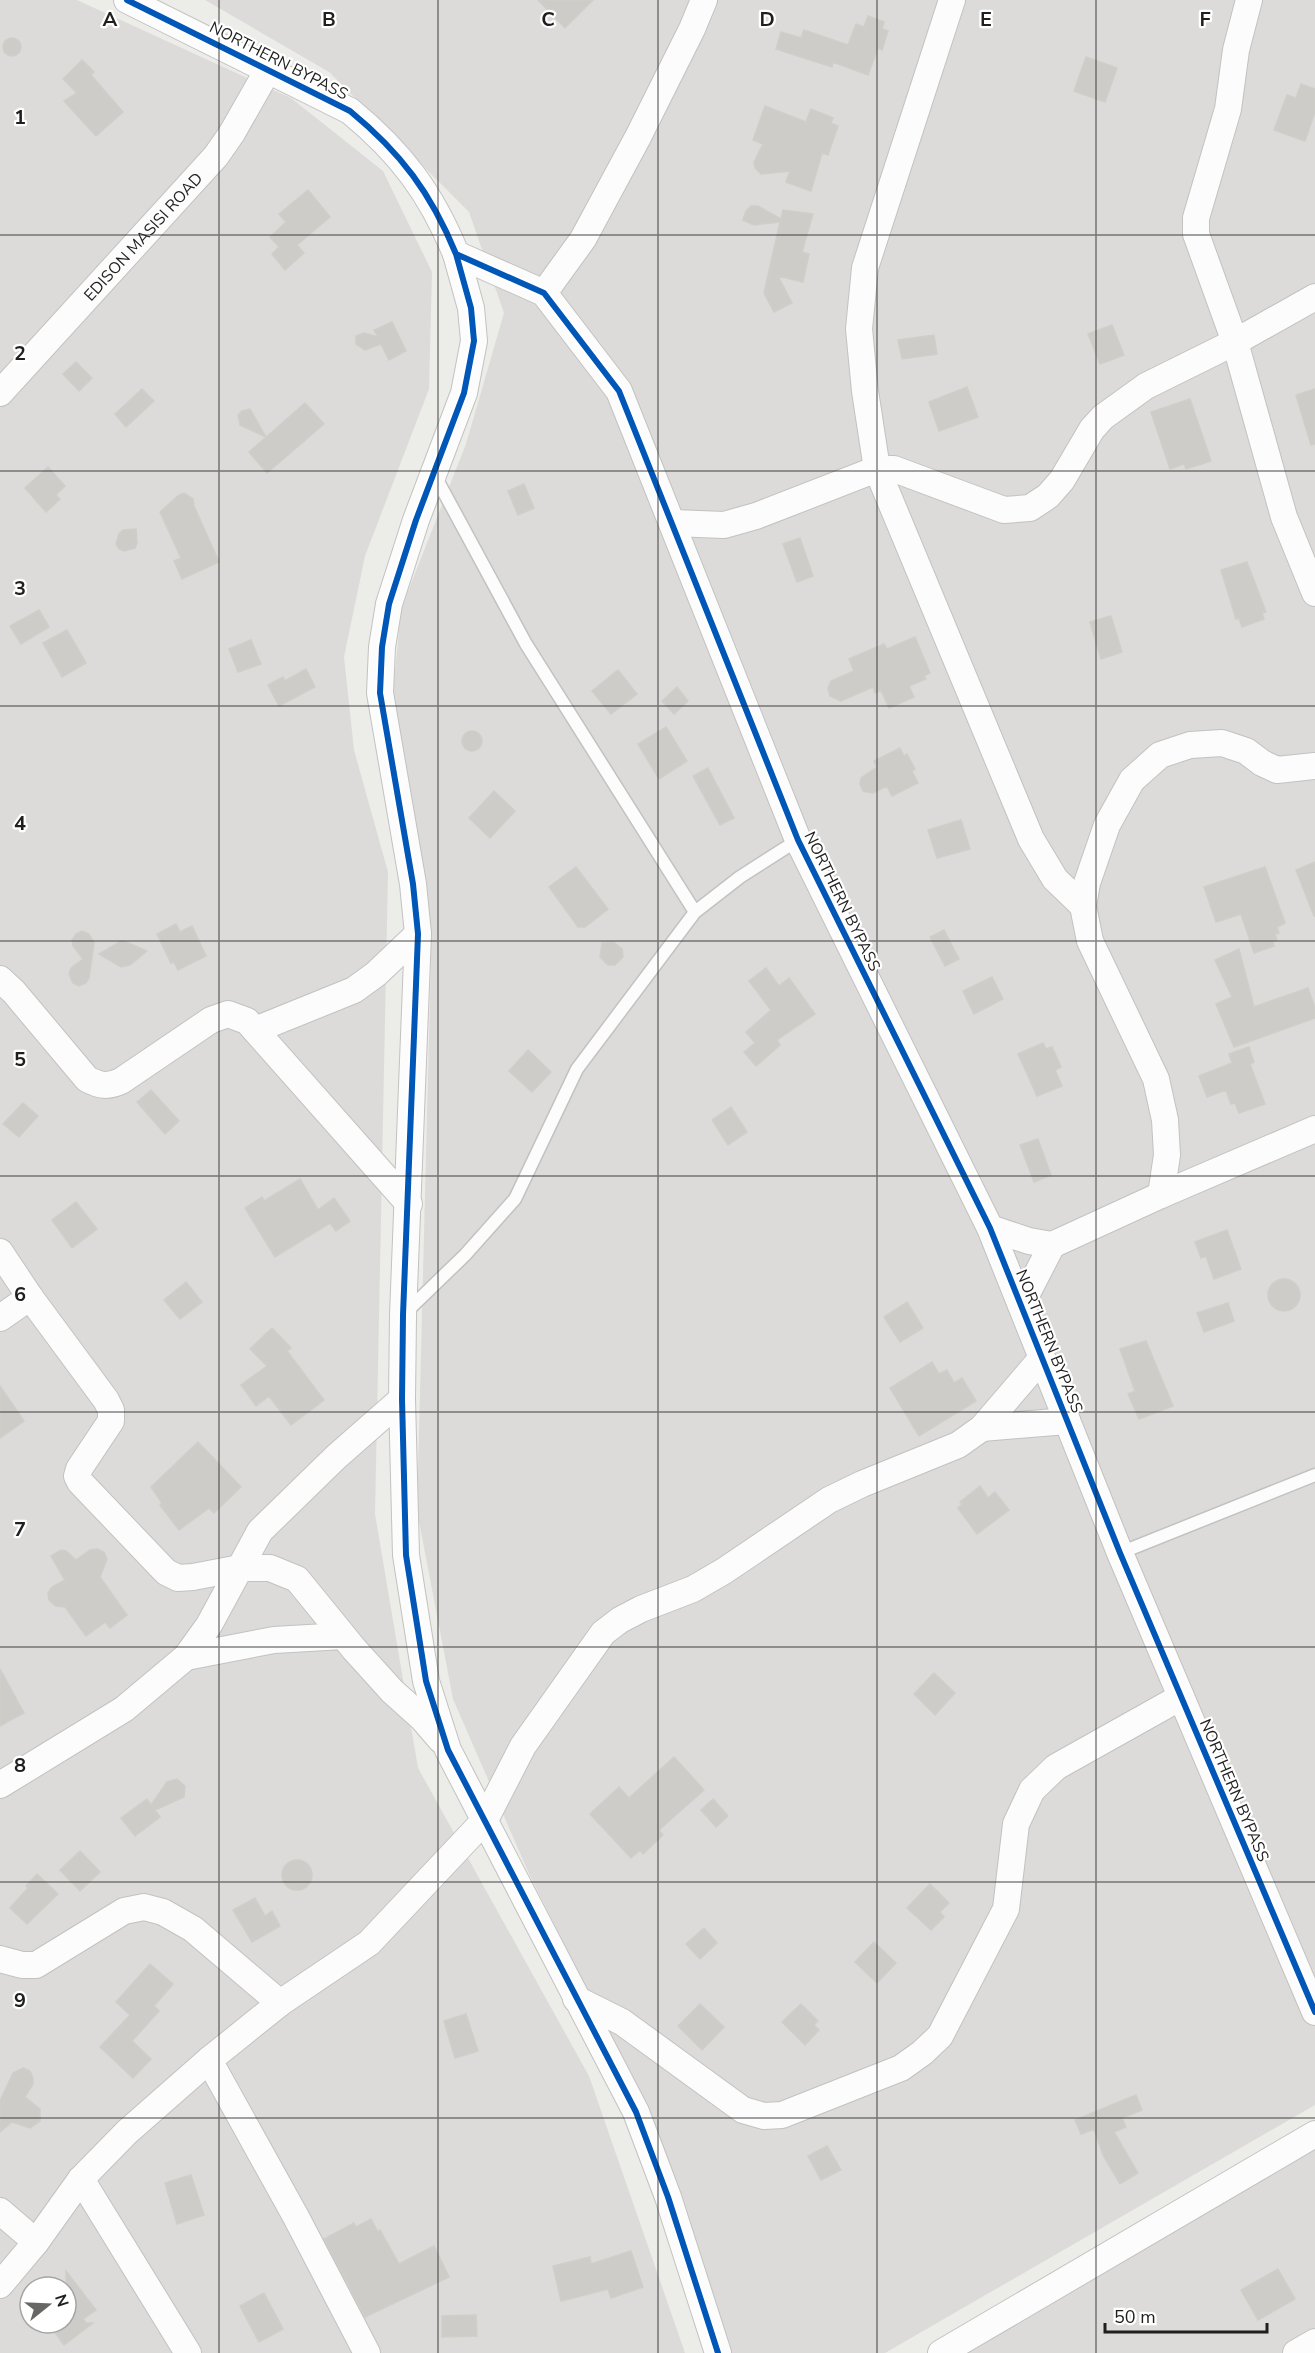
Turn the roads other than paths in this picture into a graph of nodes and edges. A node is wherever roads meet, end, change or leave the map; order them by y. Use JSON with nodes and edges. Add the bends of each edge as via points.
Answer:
{"nodes":[{"id":1,"x":127,"y":0,"type":"edge"},
{"id":2,"x":704,"y":0,"type":"edge"},
{"id":3,"x":952,"y":0,"type":"edge"},
{"id":4,"x":1249,"y":0,"type":"edge"},
{"id":5,"x":269,"y":69,"type":"junction"},
{"id":6,"x":456,"y":254,"type":"junction"},
{"id":7,"x":544,"y":293,"type":"junction"},
{"id":8,"x":1315,"y":297,"type":"edge"},
{"id":9,"x":1235,"y":342,"type":"junction"},
{"id":10,"x":0,"y":393,"type":"edge"},
{"id":11,"x":877,"y":469,"type":"junction"},
{"id":12,"x":434,"y":473,"type":"junction"},
{"id":13,"x":673,"y":523,"type":"junction"},
{"id":14,"x":1315,"y":594,"type":"edge"},
{"id":15,"x":1315,"y":766,"type":"edge"},
{"id":16,"x":798,"y":840,"type":"junction"},
{"id":17,"x":1083,"y":906,"type":"junction"},
{"id":18,"x":695,"y":912,"type":"junction"},
{"id":19,"x":418,"y":934,"type":"junction"},
{"id":20,"x":0,"y":979,"type":"edge"},
{"id":21,"x":255,"y":1030,"type":"junction"},
{"id":22,"x":1315,"y":1129,"type":"edge"},
{"id":23,"x":1161,"y":1195,"type":"junction"},
{"id":24,"x":409,"y":1204,"type":"junction"},
{"id":25,"x":990,"y":1228,"type":"junction"},
{"id":26,"x":1052,"y":1245,"type":"junction"},
{"id":27,"x":0,"y":1252,"type":"edge"},
{"id":28,"x":30,"y":1298,"type":"junction"},
{"id":29,"x":1021,"y":1305,"type":"junction"},
{"id":30,"x":403,"y":1315,"type":"junction"},
{"id":31,"x":0,"y":1318,"type":"edge"},
{"id":32,"x":1042,"y":1358,"type":"junction"},
{"id":33,"x":402,"y":1399,"type":"junction"},
{"id":34,"x":1066,"y":1421,"type":"junction"},
{"id":35,"x":982,"y":1428,"type":"junction"},
{"id":36,"x":1315,"y":1475,"type":"edge"},
{"id":37,"x":1120,"y":1552,"type":"junction"},
{"id":38,"x":240,"y":1568,"type":"junction"},
{"id":39,"x":343,"y":1635,"type":"junction"},
{"id":40,"x":186,"y":1657,"type":"junction"},
{"id":41,"x":1181,"y":1696,"type":"junction"},
{"id":42,"x":448,"y":1750,"type":"junction"},
{"id":43,"x":0,"y":1785,"type":"edge"},
{"id":44,"x":484,"y":1820,"type":"junction"},
{"id":45,"x":0,"y":1959,"type":"edge"},
{"id":46,"x":576,"y":1999,"type":"junction"},
{"id":47,"x":280,"y":2002,"type":"junction"},
{"id":48,"x":1315,"y":2012,"type":"edge"},
{"id":49,"x":209,"y":2060,"type":"junction"},
{"id":50,"x":1315,"y":2134,"type":"edge"},
{"id":51,"x":81,"y":2179,"type":"junction"},
{"id":52,"x":0,"y":2211,"type":"edge"},
{"id":53,"x":36,"y":2242,"type":"junction"},
{"id":54,"x":0,"y":2285,"type":"edge"},
{"id":55,"x":1315,"y":2342,"type":"edge"},
{"id":56,"x":357,"y":2350,"type":"edge"},
{"id":57,"x":188,"y":2353,"type":"edge"},
{"id":58,"x":718,"y":2353,"type":"edge"},
{"id":59,"x":941,"y":2353,"type":"edge"},
{"id":60,"x":1296,"y":2353,"type":"edge"}],
"edges":[{"from":1,"to":5,"type":"street","name":"NORTHERN BYPASS"},
{"from":2,"to":7,"type":"street","via":[[583,239]]},
{"from":3,"to":11,"type":"street","via":[[865,268],[859,329]]},
{"from":4,"to":9,"type":"street","via":[[1236,50],[1228,109],[1196,234]]},
{"from":5,"to":6,"type":"street","name":"NORTHERN BYPASS","via":[[350,111],[370,127],[424,188]]},
{"from":5,"to":10,"type":"street","name":"EDISON MASISI ROAD","via":[[216,156]]},
{"from":6,"to":7,"type":"street","name":"NORTHERN BYPASS"},
{"from":6,"to":12,"type":"street","via":[[471,308],[474,341],[464,393]]},
{"from":7,"to":13,"type":"street","name":"NORTHERN BYPASS","via":[[619,391]]},
{"from":8,"to":9,"type":"street"},
{"from":9,"to":11,"type":"street","via":[[1146,386],[1103,417],[1062,480],[1030,508],[1004,510],[894,469]]},
{"from":9,"to":14,"type":"street","via":[[1284,517]]},
{"from":11,"to":13,"type":"street","via":[[724,525]]},
{"from":11,"to":17,"type":"street","via":[[1031,839],[1055,879]]},
{"from":12,"to":18,"type":"lane","via":[[526,645]]},
{"from":12,"to":19,"type":"street","via":[[389,604],[380,693]]},
{"from":13,"to":16,"type":"street","name":"NORTHERN BYPASS"},
{"from":15,"to":17,"type":"street","via":[[1277,770],[1246,751],[1222,743],[1190,745],[1160,756],[1132,780],[1107,825]]},
{"from":16,"to":18,"type":"lane"},
{"from":16,"to":25,"type":"street","name":"NORTHERN BYPASS"},
{"from":17,"to":23,"type":"street","via":[[1090,940],[1156,1079],[1165,1120],[1167,1155]]},
{"from":18,"to":30,"type":"lane","via":[[577,1069],[515,1199]]},
{"from":19,"to":21,"type":"street","via":[[354,990]]},
{"from":19,"to":24,"type":"street"},
{"from":20,"to":21,"type":"street","via":[[87,1079],[98,1085],[121,1081],[211,1020],[228,1014],[247,1021]]},
{"from":21,"to":24,"type":"street"},
{"from":22,"to":23,"type":"street"},
{"from":23,"to":26,"type":"street"},
{"from":24,"to":30,"type":"street"},
{"from":25,"to":26,"type":"street"},
{"from":25,"to":29,"type":"street","name":"NORTHERN BYPASS"},
{"from":26,"to":29,"type":"street"},
{"from":27,"to":28,"type":"street"},
{"from":28,"to":31,"type":"street"},
{"from":28,"to":38,"type":"street","via":[[111,1410],[111,1421],[79,1469],[80,1482],[166,1572],[178,1578]]},
{"from":29,"to":32,"type":"street","name":"NORTHERN BYPASS"},
{"from":30,"to":33,"type":"street"},
{"from":32,"to":34,"type":"street","name":"NORTHERN BYPASS"},
{"from":32,"to":35,"type":"street"},
{"from":33,"to":38,"type":"street","via":[[260,1531]]},
{"from":33,"to":42,"type":"street","via":[[406,1555],[426,1681]]},
{"from":34,"to":35,"type":"street"},
{"from":34,"to":37,"type":"street","name":"NORTHERN BYPASS"},
{"from":35,"to":44,"type":"street","via":[[958,1445],[829,1500],[724,1571],[693,1589],[641,1609],[603,1633],[530,1737]]},
{"from":36,"to":37,"type":"lane"},
{"from":37,"to":41,"type":"street","name":"NORTHERN BYPASS"},
{"from":38,"to":39,"type":"street","via":[[270,1568],[297,1580]]},
{"from":38,"to":40,"type":"street","via":[[209,1625]]},
{"from":39,"to":40,"type":"street","via":[[274,1640]]},
{"from":39,"to":42,"type":"street"},
{"from":40,"to":43,"type":"street","via":[[124,1708]]},
{"from":41,"to":46,"type":"street","via":[[1056,1767],[1032,1790],[1016,1824],[1006,1909],[940,2036],[901,2068],[782,2115],[764,2116],[743,2110],[622,2022]]},
{"from":41,"to":48,"type":"street","name":"NORTHERN BYPASS"},
{"from":42,"to":44,"type":"street"},
{"from":44,"to":46,"type":"street"},
{"from":44,"to":47,"type":"street","via":[[369,1943]]},
{"from":45,"to":47,"type":"street","via":[[36,1965],[124,1911],[144,1907],[163,1912],[193,1929]]},
{"from":46,"to":58,"type":"street","via":[[636,2112]]},
{"from":47,"to":49,"type":"street"},
{"from":49,"to":51,"type":"street","via":[[127,2132]]},
{"from":49,"to":56,"type":"street","via":[[296,2217]]},
{"from":50,"to":59,"type":"street"},
{"from":51,"to":53,"type":"street"},
{"from":51,"to":57,"type":"street"},
{"from":52,"to":53,"type":"street"},
{"from":53,"to":54,"type":"street"},
{"from":55,"to":60,"type":"street"}]}
